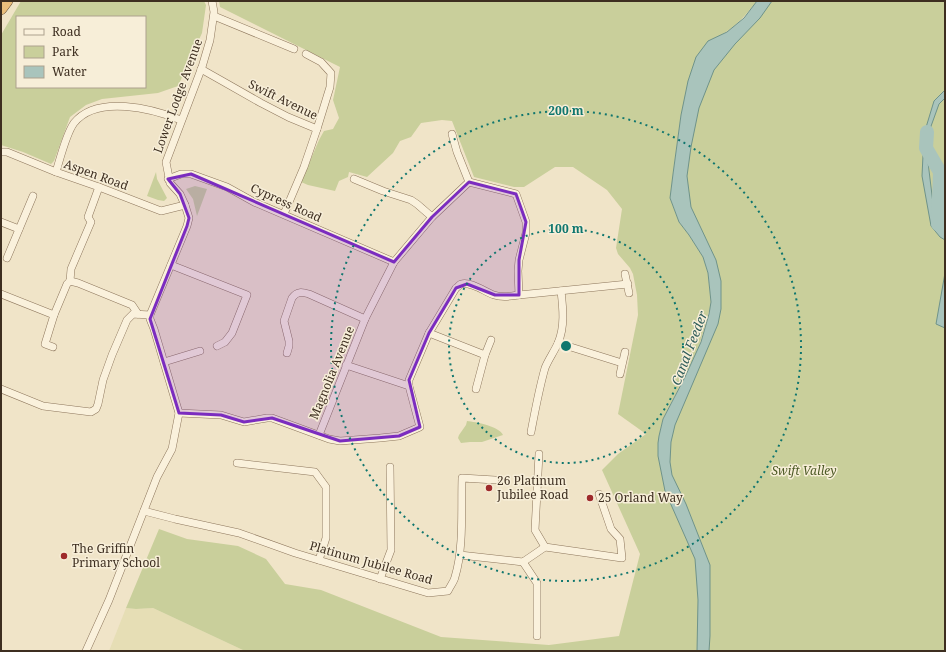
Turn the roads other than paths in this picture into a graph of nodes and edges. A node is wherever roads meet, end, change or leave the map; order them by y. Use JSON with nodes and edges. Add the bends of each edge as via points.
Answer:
{"nodes":[{"id":1,"x":7,"y":1,"type":"edge"},
{"id":2,"x":212,"y":1,"type":"edge"},
{"id":3,"x":1,"y":9,"type":"edge"},
{"id":4,"x":214,"y":16,"type":"junction"},
{"id":5,"x":294,"y":49,"type":"dead end"},
{"id":6,"x":306,"y":54,"type":"dead end"},
{"id":7,"x":201,"y":70,"type":"junction"},
{"id":8,"x":181,"y":120,"type":"junction"},
{"id":9,"x":317,"y":129,"type":"junction"},
{"id":10,"x":452,"y":134,"type":"dead end"},
{"id":11,"x":1,"y":152,"type":"edge"},
{"id":12,"x":56,"y":172,"type":"junction"},
{"id":13,"x":354,"y":178,"type":"dead end"},
{"id":14,"x":168,"y":179,"type":"junction"},
{"id":15,"x":469,"y":182,"type":"junction"},
{"id":16,"x":99,"y":187,"type":"junction"},
{"id":17,"x":33,"y":196,"type":"dead end"},
{"id":18,"x":185,"y":206,"type":"junction"},
{"id":19,"x":284,"y":214,"type":"junction"},
{"id":20,"x":432,"y":217,"type":"junction"},
{"id":21,"x":1,"y":222,"type":"edge"},
{"id":22,"x":19,"y":229,"type":"junction"},
{"id":23,"x":7,"y":258,"type":"dead end"},
{"id":24,"x":394,"y":262,"type":"junction"},
{"id":25,"x":171,"y":265,"type":"junction"},
{"id":26,"x":625,"y":274,"type":"dead end"},
{"id":27,"x":70,"y":281,"type":"junction"},
{"id":28,"x":628,"y":284,"type":"junction"},
{"id":29,"x":561,"y":291,"type":"junction"},
{"id":30,"x":1,"y":294,"type":"edge"},
{"id":31,"x":629,"y":294,"type":"dead end"},
{"id":32,"x":520,"y":295,"type":"junction"},
{"id":33,"x":138,"y":314,"type":"junction"},
{"id":34,"x":54,"y":315,"type":"junction"},
{"id":35,"x":150,"y":315,"type":"junction"},
{"id":36,"x":365,"y":319,"type":"junction"},
{"id":37,"x":429,"y":333,"type":"junction"},
{"id":38,"x":492,"y":340,"type":"dead end"},
{"id":39,"x":558,"y":343,"type":"junction"},
{"id":40,"x":217,"y":346,"type":"dead end"},
{"id":41,"x":53,"y":347,"type":"dead end"},
{"id":42,"x":200,"y":351,"type":"dead end"},
{"id":43,"x":625,"y":352,"type":"dead end"},
{"id":44,"x":287,"y":353,"type":"dead end"},
{"id":45,"x":485,"y":355,"type":"junction"},
{"id":46,"x":164,"y":362,"type":"junction"},
{"id":47,"x":622,"y":363,"type":"junction"},
{"id":48,"x":346,"y":365,"type":"junction"},
{"id":49,"x":620,"y":374,"type":"dead end"},
{"id":50,"x":409,"y":386,"type":"junction"},
{"id":51,"x":1,"y":389,"type":"edge"},
{"id":52,"x":476,"y":389,"type":"dead end"},
{"id":53,"x":179,"y":413,"type":"junction"},
{"id":54,"x":531,"y":432,"type":"dead end"},
{"id":55,"x":319,"y":435,"type":"junction"},
{"id":56,"x":539,"y":454,"type":"dead end"},
{"id":57,"x":237,"y":463,"type":"dead end"},
{"id":58,"x":390,"y":467,"type":"dead end"},
{"id":59,"x":495,"y":480,"type":"dead end"},
{"id":60,"x":599,"y":494,"type":"dead end"},
{"id":61,"x":144,"y":511,"type":"junction"},
{"id":62,"x":545,"y":547,"type":"junction"},
{"id":63,"x":460,"y":555,"type":"junction"},
{"id":64,"x":319,"y":560,"type":"junction"},
{"id":65,"x":523,"y":562,"type":"junction"},
{"id":66,"x":380,"y":579,"type":"junction"},
{"id":67,"x":537,"y":636,"type":"dead end"},
{"id":68,"x":86,"y":651,"type":"edge"}],
"edges":[{"from":1,"to":3,"type":"highway"},
{"from":2,"to":4,"type":"street","name":"Lower Lodge Avenue"},
{"from":4,"to":5,"type":"street"},
{"from":4,"to":7,"type":"street","name":"Lower Lodge Avenue"},
{"from":6,"to":9,"type":"street","via":[[321,62],[331,73],[330,87]]},
{"from":7,"to":8,"type":"street","name":"Lower Lodge Avenue"},
{"from":7,"to":9,"type":"street","name":"Swift Avenue","via":[[267,107]]},
{"from":8,"to":12,"type":"street","via":[[164,113],[113,106],[84,114],[68,134]]},
{"from":8,"to":14,"type":"street","name":"Lower Lodge Avenue","via":[[166,162]]},
{"from":9,"to":19,"type":"street","name":"Swift Avenue"},
{"from":10,"to":15,"type":"street"},
{"from":11,"to":12,"type":"street","name":"Aspen Road","via":[[8,152]]},
{"from":12,"to":16,"type":"street","name":"Aspen Road"},
{"from":13,"to":20,"type":"street","via":[[411,200]]},
{"from":14,"to":18,"type":"street","via":[[180,194]]},
{"from":14,"to":19,"type":"street","name":"Cypress Road","via":[[180,174],[191,174],[227,187]]},
{"from":15,"to":20,"type":"street","name":"Magnolia Avenue"},
{"from":15,"to":32,"type":"street","via":[[516,194],[526,222],[518,271]]},
{"from":16,"to":18,"type":"street","name":"Aspen Road","via":[[161,211]]},
{"from":16,"to":27,"type":"street","via":[[88,217],[91,222],[71,269]]},
{"from":17,"to":22,"type":"street"},
{"from":18,"to":25,"type":"street","via":[[189,218]]},
{"from":19,"to":24,"type":"street","name":"Cypress Road"},
{"from":20,"to":24,"type":"street","name":"Magnolia Avenue"},
{"from":21,"to":22,"type":"street"},
{"from":22,"to":23,"type":"street"},
{"from":24,"to":36,"type":"street","name":"Magnolia Avenue"},
{"from":25,"to":35,"type":"street"},
{"from":25,"to":40,"type":"street","via":[[247,295],[232,333],[225,342]]},
{"from":26,"to":28,"type":"street"},
{"from":27,"to":33,"type":"street","via":[[132,305]]},
{"from":27,"to":34,"type":"street"},
{"from":28,"to":29,"type":"street"},
{"from":28,"to":31,"type":"street"},
{"from":29,"to":32,"type":"street"},
{"from":29,"to":39,"type":"street","via":[[562,330]]},
{"from":30,"to":34,"type":"street"},
{"from":32,"to":37,"type":"street","via":[[495,295],[476,286],[462,284],[456,288]]},
{"from":33,"to":35,"type":"street"},
{"from":33,"to":51,"type":"street","via":[[133,314],[127,320],[103,380],[98,404],[91,412],[43,406]]},
{"from":34,"to":41,"type":"street","via":[[45,344]]},
{"from":35,"to":46,"type":"street"},
{"from":36,"to":44,"type":"street","via":[[309,294],[298,292],[292,298],[284,321],[289,341]]},
{"from":36,"to":48,"type":"street","name":"Magnolia Avenue"},
{"from":37,"to":45,"type":"street"},
{"from":37,"to":50,"type":"street","via":[[409,380]]},
{"from":38,"to":45,"type":"street"},
{"from":39,"to":47,"type":"street"},
{"from":39,"to":54,"type":"street","via":[[546,366]]},
{"from":42,"to":46,"type":"street"},
{"from":43,"to":47,"type":"street"},
{"from":45,"to":52,"type":"street"},
{"from":46,"to":53,"type":"street"},
{"from":47,"to":49,"type":"street"},
{"from":48,"to":50,"type":"street"},
{"from":48,"to":55,"type":"street","name":"Magnolia Avenue"},
{"from":50,"to":55,"type":"street","via":[[420,427],[399,436],[380,438],[340,441],[328,440]]},
{"from":53,"to":55,"type":"street","name":"Magnolia Avenue","via":[[221,415],[244,422],[272,418]]},
{"from":53,"to":61,"type":"street","via":[[172,449],[157,477]]},
{"from":56,"to":62,"type":"street","via":[[535,530]]},
{"from":57,"to":64,"type":"street","via":[[315,472],[326,487],[326,538]]},
{"from":58,"to":66,"type":"street","via":[[391,550]]},
{"from":59,"to":63,"type":"street","name":"Platinum Jubilee Road","via":[[462,478]]},
{"from":60,"to":62,"type":"street","via":[[611,529],[620,540],[622,558]]},
{"from":61,"to":64,"type":"street","name":"Platinum Jubilee Road","via":[[239,533]]},
{"from":61,"to":68,"type":"street"},
{"from":62,"to":65,"type":"street"},
{"from":63,"to":65,"type":"street"},
{"from":63,"to":66,"type":"street","name":"Platinum Jubilee Road","via":[[455,578],[448,591],[428,593]]},
{"from":64,"to":66,"type":"street","name":"Platinum Jubilee Road"},
{"from":65,"to":67,"type":"street","via":[[537,583]]}]}
